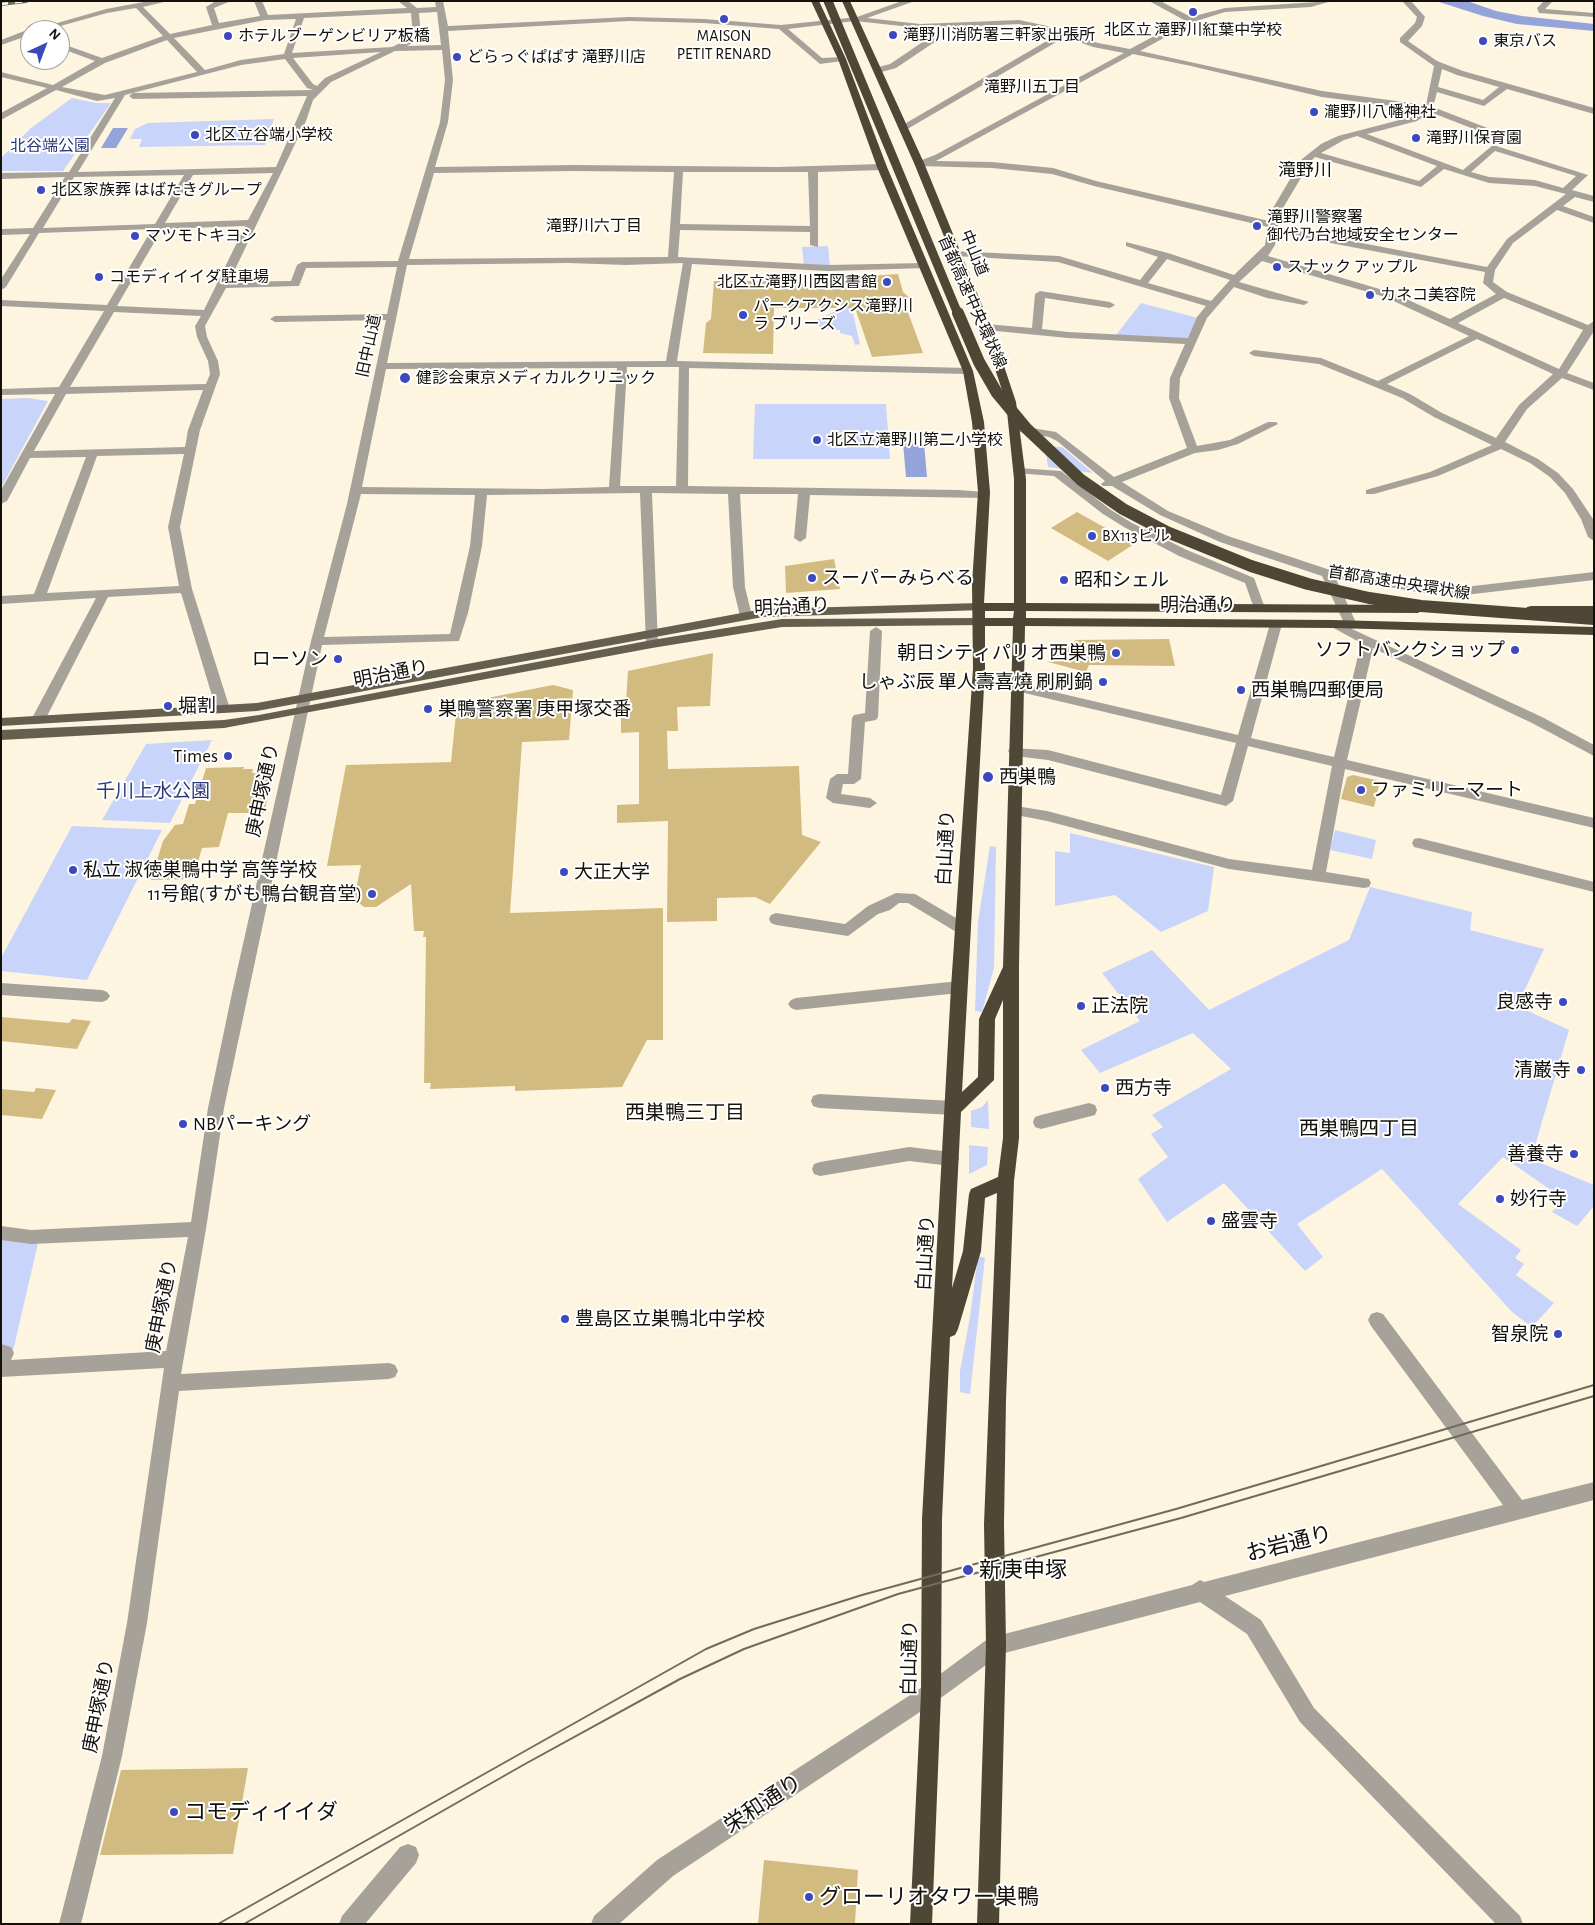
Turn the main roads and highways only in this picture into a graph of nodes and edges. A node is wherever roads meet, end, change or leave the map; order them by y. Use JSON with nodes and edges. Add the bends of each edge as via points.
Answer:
{"nodes":[{"id":1,"x":828,"y":1,"type":"edge"},
{"id":2,"x":833,"y":1,"type":"edge"},
{"id":3,"x":846,"y":1,"type":"edge"},
{"id":4,"x":815,"y":2,"type":"edge"},
{"id":5,"x":1020,"y":606,"type":"junction"},
{"id":6,"x":1594,"y":610,"type":"edge"},
{"id":7,"x":980,"y":614,"type":"junction"},
{"id":8,"x":1594,"y":618,"type":"edge"},
{"id":9,"x":1019,"y":621,"type":"junction"},
{"id":10,"x":1594,"y":631,"type":"edge"},
{"id":11,"x":652,"y":638,"type":"junction"},
{"id":12,"x":303,"y":704,"type":"junction"},
{"id":13,"x":1,"y":722,"type":"edge"},
{"id":14,"x":1,"y":735,"type":"edge"},
{"id":15,"x":1012,"y":965,"type":"junction"},
{"id":16,"x":954,"y":1108,"type":"junction"},
{"id":17,"x":1006,"y":1180,"type":"junction"},
{"id":18,"x":942,"y":1352,"type":"junction"},
{"id":19,"x":921,"y":1924,"type":"edge"},
{"id":20,"x":988,"y":1924,"type":"edge"}],
"edges":[{"from":1,"to":8,"type":"highway","name":"首都高速中央環状線","bridge":true,"via":[[979,362],[1016,417],[1040,444],[1081,480],[1123,509],[1167,532],[1251,566],[1308,584],[1421,606]]},
{"from":2,"to":8,"type":"highway","name":"首都高速中央環状線","bridge":true,"via":[[983,362],[1020,416],[1079,474],[1126,507],[1170,530],[1252,564],[1310,582],[1421,603]]},
{"from":3,"to":5,"type":"highway","name":"中山道","via":[[919,163],[1006,384],[1019,471]]},
{"from":4,"to":7,"type":"highway","name":"白山通り","via":[[842,60],[882,167],[968,371],[978,422],[984,495],[978,584]]},
{"from":5,"to":6,"type":"highway","name":"明治通り"},
{"from":5,"to":7,"type":"highway","name":"明治通り"},
{"from":5,"to":9,"type":"highway","name":"中山道"},
{"from":7,"to":9,"type":"highway","name":"明治通り"},
{"from":7,"to":11,"type":"main road","name":"明治通り","via":[[782,623]]},
{"from":7,"to":11,"type":"main road","name":"明治通り","via":[[851,609],[746,616]]},
{"from":7,"to":16,"type":"highway","name":"白山通り"},
{"from":9,"to":10,"type":"highway","name":"明治通り"},
{"from":9,"to":15,"type":"highway"},
{"from":11,"to":12,"type":"main road","name":"明治通り"},
{"from":12,"to":13,"type":"main road","name":"明治通り"},
{"from":12,"to":14,"type":"main road","name":"明治通り","via":[[224,724]]},
{"from":15,"to":16,"type":"highway","via":[[987,1019],[986,1080]]},
{"from":15,"to":17,"type":"highway","via":[[1011,1138]]},
{"from":16,"to":18,"type":"highway","name":"白山通り"},
{"from":17,"to":18,"type":"highway","via":[[977,1194],[972,1250]]},
{"from":17,"to":20,"type":"highway","via":[[994,1524],[996,1645]]},
{"from":18,"to":19,"type":"highway","name":"白山通り","via":[[932,1519],[931,1693]]}]}
